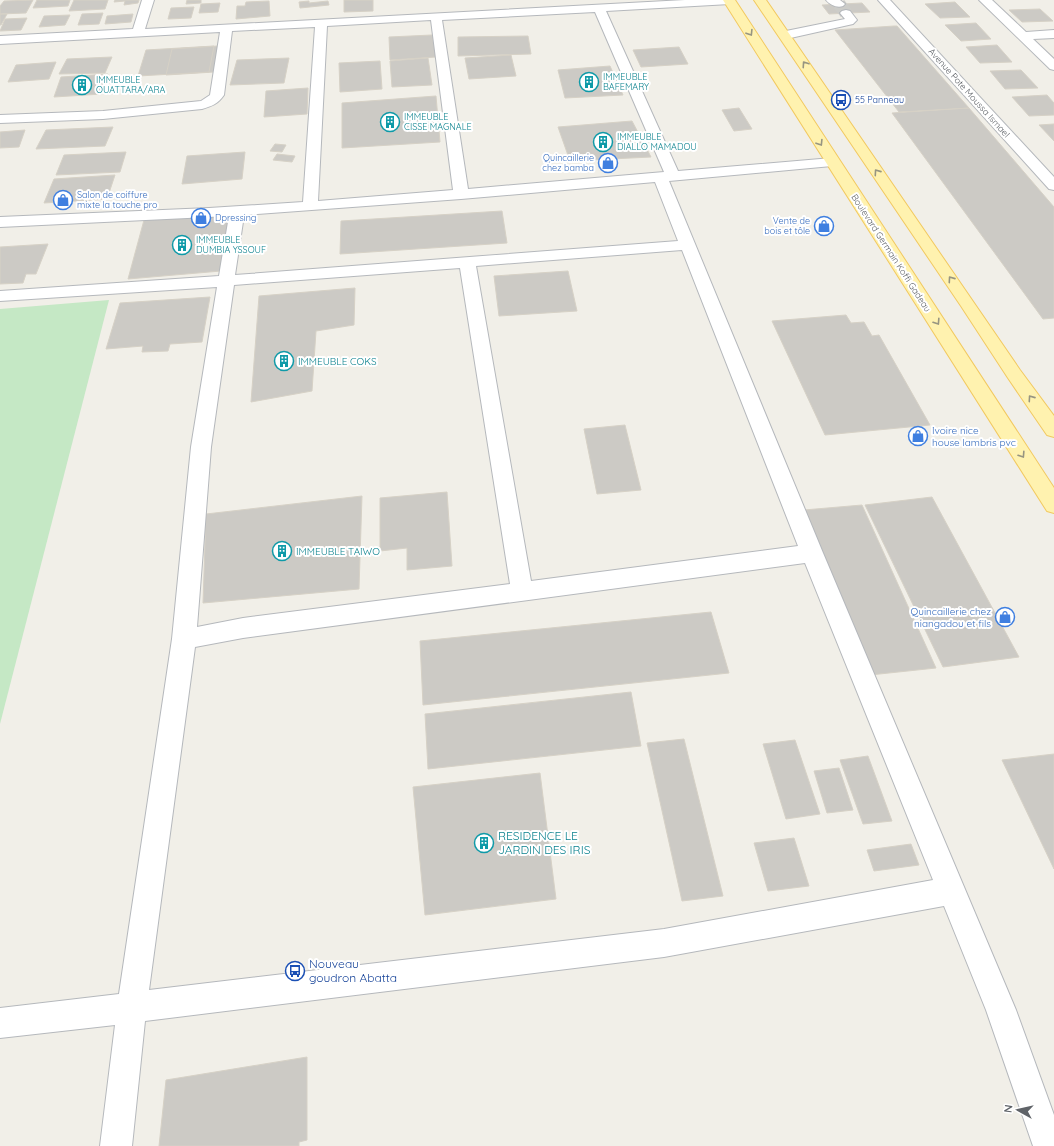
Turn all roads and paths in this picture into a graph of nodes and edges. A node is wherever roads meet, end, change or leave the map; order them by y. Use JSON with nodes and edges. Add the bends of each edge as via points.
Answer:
{"nodes":[{"id":1,"x":148,"y":0,"type":"edge"},
{"id":2,"x":730,"y":0,"type":"edge"},
{"id":3,"x":760,"y":0,"type":"edge"},
{"id":4,"x":884,"y":0,"type":"edge"},
{"id":5,"x":985,"y":0,"type":"edge"},
{"id":6,"x":839,"y":6,"type":"tunnel mouth"},
{"id":7,"x":599,"y":8,"type":"junction"},
{"id":8,"x":436,"y":17,"type":"junction"},
{"id":9,"x":321,"y":23,"type":"junction"},
{"id":10,"x":226,"y":28,"type":"junction"},
{"id":11,"x":138,"y":33,"type":"junction"},
{"id":12,"x":1054,"y":34,"type":"edge"},
{"id":13,"x":786,"y":35,"type":"junction"},
{"id":14,"x":1023,"y":36,"type":"junction"},
{"id":15,"x":0,"y":40,"type":"edge"},
{"id":16,"x":1054,"y":66,"type":"edge"},
{"id":17,"x":0,"y":119,"type":"edge"},
{"id":18,"x":832,"y":162,"type":"junction"},
{"id":19,"x":666,"y":176,"type":"junction"},
{"id":20,"x":1054,"y":186,"type":"edge"},
{"id":21,"x":461,"y":195,"type":"junction"},
{"id":22,"x":310,"y":206,"type":"junction"},
{"id":23,"x":237,"y":211,"type":"junction"},
{"id":24,"x":0,"y":222,"type":"edge"},
{"id":25,"x":688,"y":245,"type":"junction"},
{"id":26,"x":467,"y":262,"type":"junction"},
{"id":27,"x":226,"y":281,"type":"junction"},
{"id":28,"x":0,"y":296,"type":"edge"},
{"id":29,"x":1054,"y":430,"type":"edge"},
{"id":30,"x":1054,"y":505,"type":"edge"},
{"id":31,"x":812,"y":553,"type":"junction"},
{"id":32,"x":522,"y":592,"type":"junction"},
{"id":33,"x":184,"y":639,"type":"junction"},
{"id":34,"x":951,"y":891,"type":"junction"},
{"id":35,"x":132,"y":1006,"type":"junction"},
{"id":36,"x":0,"y":1023,"type":"edge"},
{"id":37,"x":116,"y":1146,"type":"edge"},
{"id":38,"x":1048,"y":1146,"type":"edge"}],
"edges":[{"from":1,"to":11,"type":"street"},
{"from":2,"to":7,"type":"street"},
{"from":2,"to":18,"type":"main road","name":"Boulevard Germain Koffi Gadeau","one_way":true},
{"from":3,"to":13,"type":"main road"},
{"from":4,"to":20,"type":"street","name":"Avenue Pote Moussa Ismael"},
{"from":5,"to":14,"type":"street"},
{"from":6,"to":13,"type":"street","via":[[851,20],[849,22]]},
{"from":7,"to":8,"type":"street"},
{"from":7,"to":19,"type":"street"},
{"from":8,"to":9,"type":"street"},
{"from":8,"to":21,"type":"street"},
{"from":9,"to":10,"type":"street"},
{"from":9,"to":22,"type":"street"},
{"from":10,"to":11,"type":"street"},
{"from":10,"to":17,"type":"street","via":[[217,95],[210,103],[103,115]]},
{"from":11,"to":15,"type":"street"},
{"from":12,"to":14,"type":"street"},
{"from":29,"to":13,"type":"main road","one_way":true},
{"from":14,"to":16,"type":"street"},
{"from":18,"to":19,"type":"street"},
{"from":18,"to":30,"type":"main road","name":"Boulevard Germain Koffi Gadeau","one_way":true},
{"from":19,"to":21,"type":"street"},
{"from":19,"to":25,"type":"street"},
{"from":21,"to":22,"type":"street"},
{"from":22,"to":23,"type":"street"},
{"from":23,"to":24,"type":"street"},
{"from":23,"to":27,"type":"street"},
{"from":25,"to":26,"type":"street"},
{"from":25,"to":31,"type":"street"},
{"from":26,"to":27,"type":"street"},
{"from":26,"to":32,"type":"street"},
{"from":27,"to":28,"type":"street"},
{"from":27,"to":33,"type":"street","via":[[201,447]]},
{"from":31,"to":32,"type":"street"},
{"from":31,"to":34,"type":"street"},
{"from":32,"to":33,"type":"street","via":[[243,628]]},
{"from":33,"to":35,"type":"street"},
{"from":34,"to":35,"type":"street","via":[[664,943]]},
{"from":34,"to":38,"type":"street","via":[[1001,1010]]},
{"from":35,"to":36,"type":"street"},
{"from":35,"to":37,"type":"street"}]}
